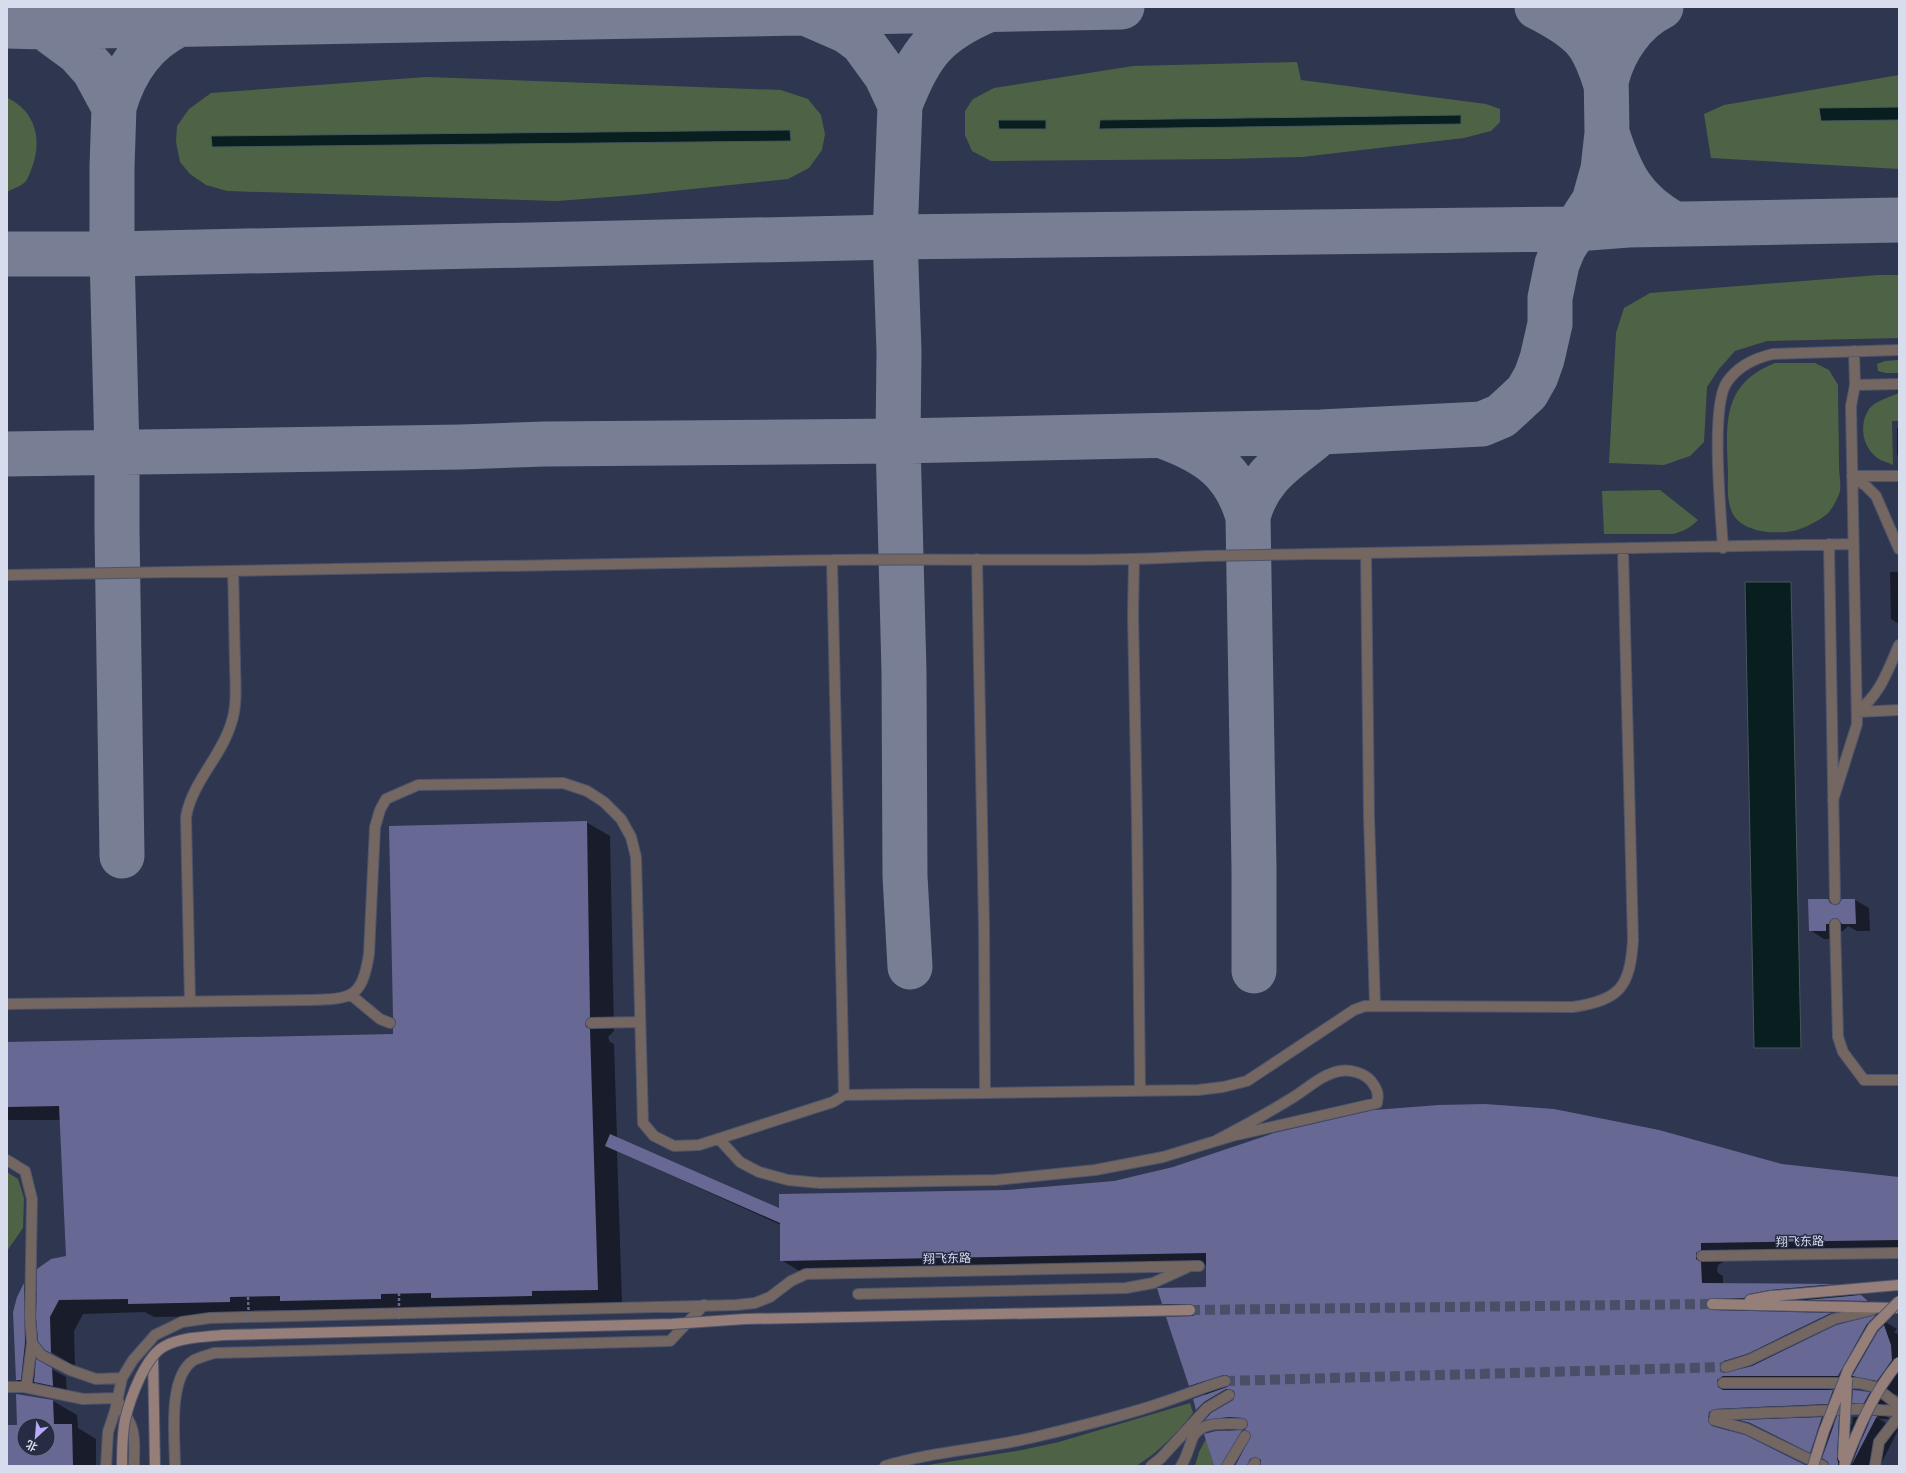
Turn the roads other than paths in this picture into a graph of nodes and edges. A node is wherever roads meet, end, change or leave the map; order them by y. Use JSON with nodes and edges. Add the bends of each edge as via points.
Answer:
{"nodes":[{"id":1,"x":1899,"y":350,"type":"edge"},
{"id":2,"x":1854,"y":351,"type":"junction"},
{"id":3,"x":1899,"y":384,"type":"edge"},
{"id":4,"x":1855,"y":385,"type":"junction"},
{"id":5,"x":1852,"y":476,"type":"junction"},
{"id":6,"x":1899,"y":476,"type":"edge"},
{"id":7,"x":1829,"y":544,"type":"junction"},
{"id":8,"x":1853,"y":544,"type":"junction"},
{"id":9,"x":1723,"y":548,"type":"junction"},
{"id":10,"x":1899,"y":548,"type":"edge"},
{"id":11,"x":1623,"y":549,"type":"junction"},
{"id":12,"x":1366,"y":554,"type":"junction"},
{"id":13,"x":977,"y":559,"type":"junction"},
{"id":14,"x":832,"y":560,"type":"junction"},
{"id":15,"x":1134,"y":560,"type":"junction"},
{"id":16,"x":234,"y":571,"type":"junction"},
{"id":17,"x":7,"y":575,"type":"edge"},
{"id":18,"x":1899,"y":645,"type":"edge"},
{"id":19,"x":1899,"y":710,"type":"edge"},
{"id":20,"x":1857,"y":712,"type":"junction"},
{"id":21,"x":1833,"y":800,"type":"junction"},
{"id":22,"x":1835,"y":899,"type":"dead end"},
{"id":23,"x":1836,"y":924,"type":"dead end"},
{"id":24,"x":351,"y":995,"type":"junction"},
{"id":25,"x":190,"y":1002,"type":"junction"},
{"id":26,"x":7,"y":1004,"type":"edge"},
{"id":27,"x":1375,"y":1006,"type":"junction"},
{"id":28,"x":640,"y":1022,"type":"junction"},
{"id":29,"x":390,"y":1023,"type":"dead end"},
{"id":30,"x":591,"y":1023,"type":"dead end"},
{"id":31,"x":1899,"y":1080,"type":"edge"},
{"id":32,"x":1140,"y":1090,"type":"junction"},
{"id":33,"x":985,"y":1093,"type":"junction"},
{"id":34,"x":844,"y":1095,"type":"junction"},
{"id":35,"x":719,"y":1139,"type":"junction"},
{"id":36,"x":1217,"y":1140,"type":"junction"},
{"id":37,"x":7,"y":1160,"type":"edge"},
{"id":38,"x":1899,"y":1253,"type":"edge"},
{"id":39,"x":1702,"y":1256,"type":"dead end"},
{"id":40,"x":1899,"y":1286,"type":"edge"},
{"id":41,"x":858,"y":1294,"type":"dead end"},
{"id":42,"x":1899,"y":1300,"type":"edge"},
{"id":43,"x":1712,"y":1304,"type":"tunnel mouth"},
{"id":44,"x":1733,"y":1304,"type":"junction"},
{"id":45,"x":704,"y":1305,"type":"junction"},
{"id":46,"x":1880,"y":1308,"type":"junction"},
{"id":47,"x":1899,"y":1308,"type":"edge"},
{"id":48,"x":1190,"y":1310,"type":"tunnel mouth"},
{"id":49,"x":32,"y":1343,"type":"junction"},
{"id":50,"x":153,"y":1357,"type":"junction"},
{"id":51,"x":1899,"y":1362,"type":"edge"},
{"id":52,"x":1726,"y":1367,"type":"tunnel mouth"},
{"id":53,"x":1848,"y":1370,"type":"junction"},
{"id":54,"x":122,"y":1378,"type":"junction"},
{"id":55,"x":1225,"y":1381,"type":"tunnel mouth"},
{"id":56,"x":1723,"y":1383,"type":"dead end"},
{"id":57,"x":7,"y":1387,"type":"edge"},
{"id":58,"x":24,"y":1387,"type":"junction"},
{"id":59,"x":1229,"y":1395,"type":"dead end"},
{"id":60,"x":117,"y":1398,"type":"junction"},
{"id":61,"x":1899,"y":1407,"type":"edge"},
{"id":62,"x":1899,"y":1411,"type":"edge"},
{"id":63,"x":1899,"y":1416,"type":"edge"},
{"id":64,"x":1242,"y":1424,"type":"dead end"},
{"id":65,"x":1245,"y":1436,"type":"dead end"},
{"id":66,"x":106,"y":1466,"type":"edge"},
{"id":67,"x":122,"y":1466,"type":"edge"},
{"id":68,"x":134,"y":1466,"type":"edge"},
{"id":69,"x":155,"y":1466,"type":"edge"},
{"id":70,"x":175,"y":1466,"type":"edge"},
{"id":71,"x":885,"y":1466,"type":"edge"},
{"id":72,"x":1151,"y":1466,"type":"edge"},
{"id":73,"x":1181,"y":1466,"type":"edge"},
{"id":74,"x":1227,"y":1466,"type":"edge"},
{"id":75,"x":1813,"y":1466,"type":"edge"},
{"id":76,"x":1823,"y":1466,"type":"edge"},
{"id":77,"x":1843,"y":1466,"type":"edge"},
{"id":78,"x":1875,"y":1466,"type":"edge"}],
"edges":[{"from":1,"to":2,"type":"street"},
{"from":2,"to":4,"type":"street"},
{"from":2,"to":9,"type":"street","via":[[1773,354],[1755,358],[1739,369],[1727,382],[1720,398],[1718,421]]},
{"from":3,"to":4,"type":"street"},
{"from":4,"to":5,"type":"street","via":[[1851,406]]},
{"from":5,"to":6,"type":"street"},
{"from":5,"to":8,"type":"street"},
{"from":5,"to":10,"type":"street","via":[[1876,496]]},
{"from":7,"to":8,"type":"street"},
{"from":7,"to":9,"type":"street"},
{"from":7,"to":21,"type":"street"},
{"from":8,"to":20,"type":"street"},
{"from":9,"to":11,"type":"street"},
{"from":11,"to":12,"type":"street"},
{"from":11,"to":27,"type":"street","via":[[1633,940],[1629,970],[1623,985],[1612,997],[1595,1004],[1573,1007]]},
{"from":12,"to":15,"type":"street","via":[[1205,556]]},
{"from":12,"to":27,"type":"street","via":[[1369,816]]},
{"from":13,"to":14,"type":"street"},
{"from":13,"to":15,"type":"street"},
{"from":13,"to":33,"type":"street"},
{"from":14,"to":16,"type":"street"},
{"from":14,"to":34,"type":"street"},
{"from":15,"to":32,"type":"street"},
{"from":16,"to":17,"type":"street"},
{"from":16,"to":25,"type":"street","via":[[236,699],[232,724],[196,788],[186,817]]},
{"from":18,"to":20,"type":"street","via":[[1880,689],[1870,702]]},
{"from":19,"to":20,"type":"street"},
{"from":20,"to":21,"type":"street","via":[[1857,724]]},
{"from":21,"to":22,"type":"street"},
{"from":23,"to":31,"type":"street","via":[[1838,1038],[1843,1052],[1864,1080]]},
{"from":24,"to":25,"type":"street","via":[[332,1000]]},
{"from":24,"to":28,"type":"street","via":[[362,984],[366,973],[375,827],[386,799],[418,785],[563,783],[587,791],[604,802],[621,819],[631,837],[636,856]]},
{"from":24,"to":29,"type":"street","via":[[380,1019]]},
{"from":25,"to":26,"type":"street"},
{"from":27,"to":32,"type":"street","via":[[1354,1010],[1247,1081],[1198,1090]]},
{"from":28,"to":30,"type":"street"},
{"from":28,"to":35,"type":"street","via":[[643,1123],[654,1136],[674,1146],[699,1145]]},
{"from":32,"to":33,"type":"street"},
{"from":33,"to":34,"type":"street"},
{"from":34,"to":35,"type":"street","via":[[833,1102]]},
{"from":35,"to":36,"type":"street","via":[[740,1162],[759,1172],[788,1180],[820,1183],[996,1180],[1095,1170],[1163,1157]]},
{"from":36,"to":36,"type":"street","via":[[1377,1103],[1377,1089],[1368,1078],[1356,1071],[1340,1071],[1321,1079]]},
{"from":37,"to":49,"type":"street","via":[[25,1171],[32,1199]]},
{"from":38,"to":39,"type":"street","name":"翔飞东路"},
{"from":40,"to":44,"type":"main road","via":[[1771,1296]]},
{"from":41,"to":45,"type":"street","name":"翔飞东路","via":[[1126,1288],[1153,1283],[1194,1266],[806,1274],[791,1280],[770,1297],[755,1303]]},
{"from":42,"to":53,"type":"main road","bridge":true,"via":[[1873,1327]]},
{"from":43,"to":44,"type":"main road"},
{"from":44,"to":46,"type":"main road"},
{"from":45,"to":54,"type":"street","name":"翔飞东路","via":[[210,1318],[182,1322],[155,1335],[133,1360]]},
{"from":45,"to":70,"type":"street","via":[[670,1341],[214,1353],[193,1361],[180,1378],[174,1400]]},
{"from":46,"to":47,"type":"main road"},
{"from":46,"to":52,"type":"street","via":[[1834,1319],[1749,1360]]},
{"from":48,"to":50,"type":"main road","bridge":true,"via":[[878,1315],[672,1324],[222,1335],[188,1339],[165,1346]]},
{"from":49,"to":54,"type":"street","via":[[41,1356],[70,1370],[96,1379]]},
{"from":49,"to":58,"type":"street","via":[[28,1382]]},
{"from":50,"to":67,"type":"main road","bridge":true,"via":[[132,1397],[125,1421]]},
{"from":50,"to":69,"type":"main road"},
{"from":51,"to":77,"type":"main road","bridge":true,"via":[[1860,1424]]},
{"from":53,"to":75,"type":"main road","bridge":true},
{"from":53,"to":77,"type":"main road","bridge":true},
{"from":54,"to":60,"type":"street","name":"翔飞东路"},
{"from":55,"to":71,"type":"street","via":[[1162,1403],[1035,1437],[979,1449],[909,1459]]},
{"from":56,"to":61,"type":"street","via":[[1859,1383],[1875,1387]]},
{"from":57,"to":58,"type":"street"},
{"from":58,"to":60,"type":"street","via":[[83,1399]]},
{"from":59,"to":72,"type":"street","via":[[1207,1408]]},
{"from":60,"to":66,"type":"street","name":"翔飞东路","via":[[108,1432]]},
{"from":60,"to":68,"type":"street","via":[[134,1435]]},
{"from":62,"to":76,"type":"street","via":[[1860,1409],[1714,1420],[1747,1429]]},
{"from":63,"to":78,"type":"street","via":[[1879,1442]]},
{"from":64,"to":73,"type":"street","via":[[1218,1423],[1206,1426],[1194,1435]]},
{"from":65,"to":74,"type":"street"}]}
